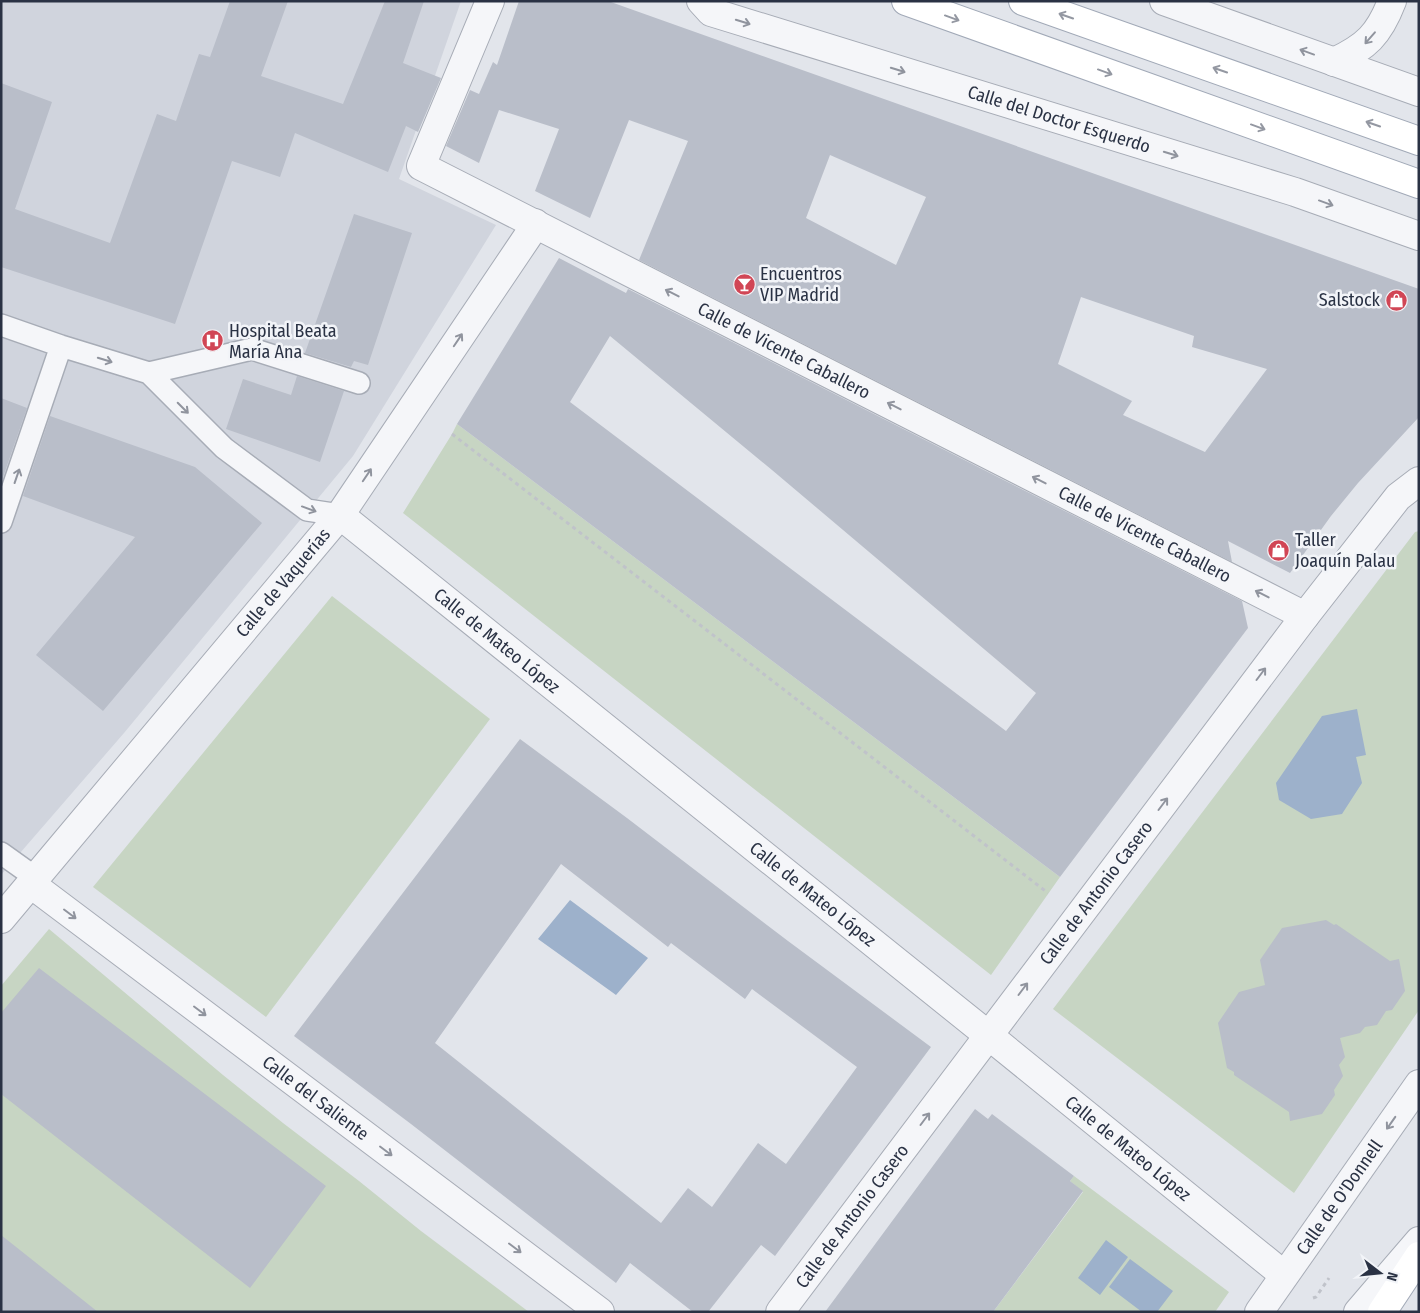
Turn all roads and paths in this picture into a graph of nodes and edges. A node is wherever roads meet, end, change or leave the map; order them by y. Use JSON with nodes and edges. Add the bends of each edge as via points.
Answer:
{"nodes":[{"id":1,"x":490,"y":1,"type":"edge"},
{"id":2,"x":701,"y":1,"type":"edge"},
{"id":3,"x":906,"y":1,"type":"edge"},
{"id":4,"x":1023,"y":1,"type":"edge"},
{"id":5,"x":1164,"y":1,"type":"edge"},
{"id":6,"x":1392,"y":1,"type":"edge"},
{"id":7,"x":1334,"y":62,"type":"junction"},
{"id":8,"x":1419,"y":92,"type":"edge"},
{"id":9,"x":1419,"y":141,"type":"edge"},
{"id":10,"x":1419,"y":184,"type":"edge"},
{"id":11,"x":535,"y":223,"type":"junction"},
{"id":12,"x":1419,"y":236,"type":"edge"},
{"id":13,"x":1,"y":325,"type":"edge"},
{"id":14,"x":61,"y":346,"type":"junction"},
{"id":15,"x":149,"y":373,"type":"junction"},
{"id":16,"x":359,"y":383,"type":"dead end"},
{"id":17,"x":452,"y":434,"type":"dead end"},
{"id":18,"x":1419,"y":481,"type":"edge"},
{"id":19,"x":340,"y":515,"type":"junction"},
{"id":20,"x":1,"y":522,"type":"edge"},
{"id":21,"x":1305,"y":616,"type":"junction"},
{"id":22,"x":1,"y":853,"type":"edge"},
{"id":23,"x":33,"y":881,"type":"junction"},
{"id":24,"x":1048,"y":892,"type":"dead end"},
{"id":25,"x":1,"y":919,"type":"edge"},
{"id":26,"x":988,"y":1035,"type":"junction"},
{"id":27,"x":1419,"y":1084,"type":"edge"},
{"id":28,"x":1419,"y":1241,"type":"edge"},
{"id":29,"x":1419,"y":1256,"type":"edge"},
{"id":30,"x":1284,"y":1275,"type":"junction"},
{"id":31,"x":600,"y":1312,"type":"edge"},
{"id":32,"x":780,"y":1312,"type":"edge"},
{"id":33,"x":1259,"y":1312,"type":"edge"},
{"id":34,"x":1358,"y":1312,"type":"edge"},
{"id":35,"x":1382,"y":1312,"type":"edge"}],
"edges":[{"from":1,"to":11,"type":"street","name":"Calle de Vicente Caballero","via":[[421,166]]},
{"from":2,"to":12,"type":"street","name":"Calle del Doctor Esquerdo","one_way":true,"via":[[711,12],[1295,192]]},
{"from":3,"to":10,"type":"main road","one_way":true},
{"from":9,"to":4,"type":"main road","one_way":true},
{"from":7,"to":5,"type":"street","one_way":true},
{"from":6,"to":7,"type":"street","one_way":true,"via":[[1371,39]]},
{"from":7,"to":8,"type":"street"},
{"from":19,"to":11,"type":"street","name":"Calle de Vaquerías","one_way":true},
{"from":21,"to":11,"type":"street","name":"Calle de Vicente Caballero","one_way":true},
{"from":13,"to":14,"type":"lane"},
{"from":14,"to":15,"type":"lane","one_way":true},
{"from":20,"to":14,"type":"lane","one_way":true},
{"from":15,"to":16,"type":"lane","via":[[252,349]]},
{"from":15,"to":19,"type":"lane","one_way":true,"via":[[224,448],[300,505],[307,510]]},
{"from":17,"to":24,"type":"path"},
{"from":18,"to":21,"type":"street","name":"Calle de Antonio Casero","via":[[1398,497]]},
{"from":19,"to":23,"type":"street","name":"Calle de Vaquerías"},
{"from":19,"to":26,"type":"street","name":"Calle de Mateo López"},
{"from":26,"to":21,"type":"street","name":"Calle de Antonio Casero","one_way":true},
{"from":22,"to":23,"type":"lane"},
{"from":23,"to":25,"type":"street","name":"Calle de Vaquerías"},
{"from":23,"to":31,"type":"street","name":"Calle del Saliente","one_way":true},
{"from":26,"to":30,"type":"street","name":"Calle de Mateo López"},
{"from":32,"to":26,"type":"street","name":"Calle de Antonio Casero","one_way":true},
{"from":27,"to":30,"type":"street","name":"Calle de O'Donnell","one_way":true},
{"from":28,"to":34,"type":"street"},
{"from":29,"to":35,"type":"main road"},
{"from":30,"to":33,"type":"street","name":"Calle de O'Donnell"}]}
